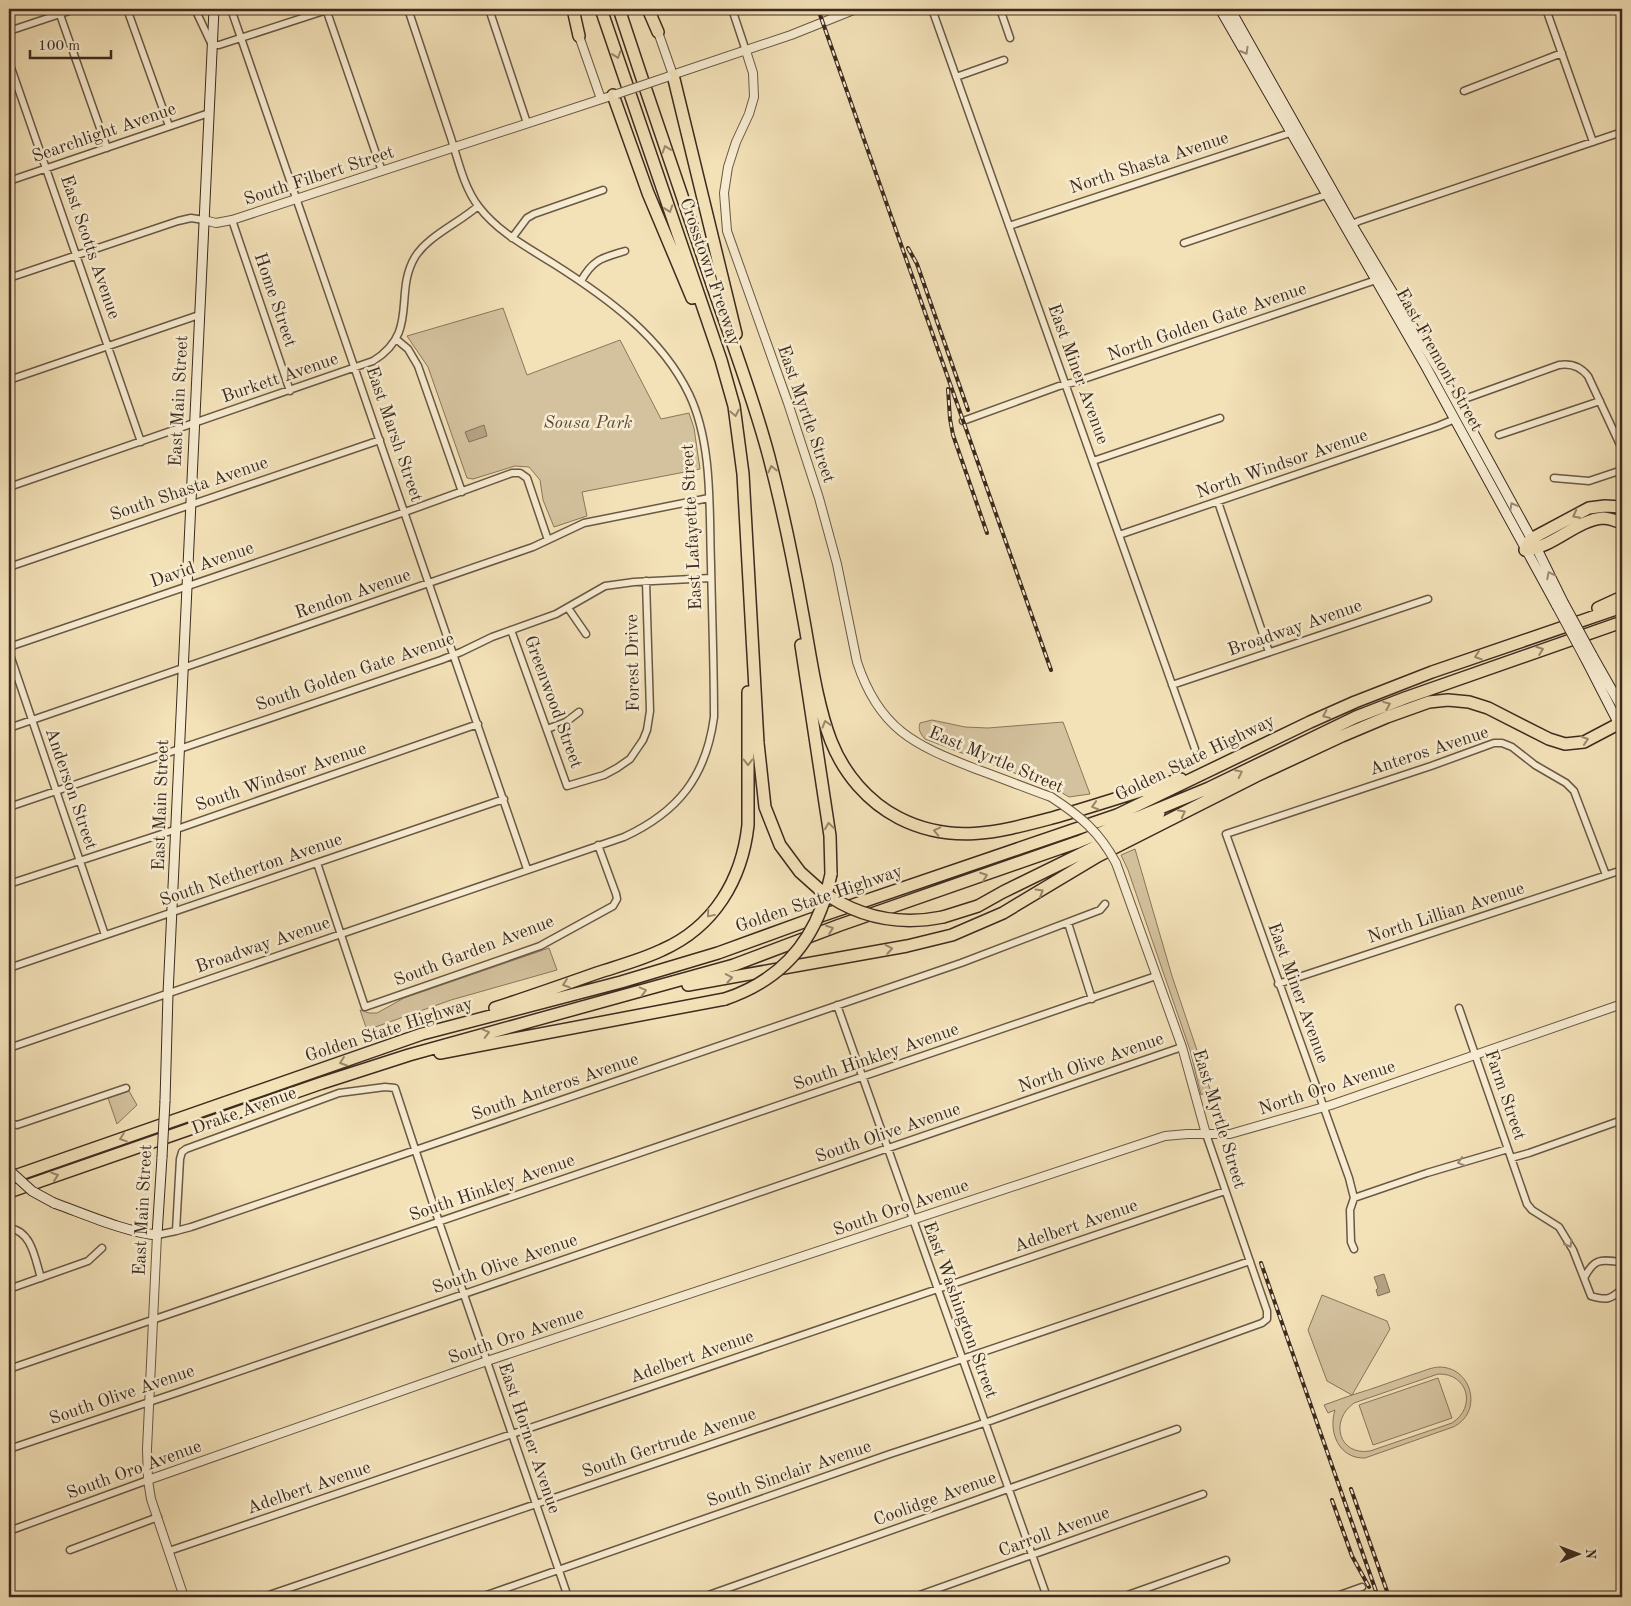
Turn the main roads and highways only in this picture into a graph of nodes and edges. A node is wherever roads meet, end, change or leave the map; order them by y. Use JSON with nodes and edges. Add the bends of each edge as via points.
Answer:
{"nodes":[{"id":1,"x":214,"y":9,"type":"edge"},
{"id":2,"x":572,"y":9,"type":"edge"},
{"id":3,"x":601,"y":9,"type":"edge"},
{"id":4,"x":618,"y":9,"type":"edge"},
{"id":5,"x":649,"y":9,"type":"edge"},
{"id":6,"x":1220,"y":9,"type":"edge"},
{"id":7,"x":1230,"y":9,"type":"edge"},
{"id":8,"x":658,"y":32,"type":"road end"},
{"id":9,"x":579,"y":36,"type":"road end"},
{"id":10,"x":670,"y":76,"type":"road end"},
{"id":11,"x":615,"y":95,"type":"road end"},
{"id":12,"x":1295,"y":131,"type":"junction"},
{"id":13,"x":1349,"y":226,"type":"junction"},
{"id":14,"x":728,"y":382,"type":"junction"},
{"id":15,"x":1459,"y":416,"type":"junction"},
{"id":16,"x":759,"y":421,"type":"junction"},
{"id":17,"x":1622,"y":507,"type":"edge"},
{"id":18,"x":782,"y":517,"type":"junction"},
{"id":19,"x":1622,"y":522,"type":"edge"},
{"id":20,"x":1531,"y":546,"type":"junction"},
{"id":21,"x":748,"y":555,"type":"junction"},
{"id":22,"x":1622,"y":596,"type":"edge"},
{"id":23,"x":1622,"y":606,"type":"edge"},
{"id":24,"x":1622,"y":622,"type":"edge"},
{"id":25,"x":1622,"y":630,"type":"edge"},
{"id":26,"x":1541,"y":635,"type":"junction"},
{"id":27,"x":1580,"y":636,"type":"junction"},
{"id":28,"x":1588,"y":657,"type":"junction"},
{"id":29,"x":1622,"y":708,"type":"edge"},
{"id":30,"x":1621,"y":723,"type":"edge"},
{"id":31,"x":1209,"y":772,"type":"junction"},
{"id":32,"x":1179,"y":799,"type":"junction"},
{"id":33,"x":665,"y":985,"type":"junction"},
{"id":34,"x":422,"y":1034,"type":"junction"},
{"id":35,"x":322,"y":1083,"type":"junction"},
{"id":36,"x":9,"y":1170,"type":"edge"},
{"id":37,"x":9,"y":1178,"type":"edge"},
{"id":38,"x":9,"y":1192,"type":"edge"}],
"edges":[{"from":1,"to":36,"type":"main road","name":"East Main Street","bridge":true,"via":[[157,1235],[54,1203],[32,1192]]},
{"from":2,"to":9,"type":"highway"},
{"from":3,"to":14,"type":"highway","name":"Crosstown Freeway","one_way":true},
{"from":16,"to":4,"type":"highway","name":"Crosstown Freeway","one_way":true},
{"from":5,"to":8,"type":"highway"},
{"from":6,"to":12,"type":"main road","name":"East Fremont Street","one_way":true},
{"from":7,"to":12,"type":"main road","name":"East Fremont Street"},
{"from":10,"to":16,"type":"highway"},
{"from":11,"to":14,"type":"highway","via":[[648,193]]},
{"from":12,"to":13,"type":"main road","name":"East Fremont Street"},
{"from":13,"to":15,"type":"main road","name":"East Fremont Street","via":[[1376,280]]},
{"from":13,"to":15,"type":"main road","name":"East Fremont Street","via":[[1423,342],[1456,402]]},
{"from":14,"to":21,"type":"highway","name":"Crosstown Freeway","one_way":true,"via":[[741,451]]},
{"from":15,"to":20,"type":"main road","name":"East Fremont Street"},
{"from":18,"to":16,"type":"highway","name":"Crosstown Freeway","one_way":true},
{"from":17,"to":20,"type":"highway","one_way":true,"via":[[1589,508]]},
{"from":31,"to":18,"type":"highway","one_way":true,"via":[[995,832],[946,833],[898,818],[862,790],[831,740]]},
{"from":35,"to":18,"type":"highway","one_way":true,"bridge":true,"via":[[453,1050],[725,999],[765,980],[792,958],[820,913],[831,874],[830,836]]},
{"from":19,"to":20,"type":"highway","via":[[1602,518]]},
{"from":20,"to":28,"type":"main road","name":"East Fremont Street","bridge":true},
{"from":21,"to":32,"type":"highway","bridge":true,"via":[[758,743],[765,807],[780,845],[800,872],[847,907],[878,918],[910,921],[943,917],[978,906],[1150,820]]},
{"from":21,"to":34,"type":"highway","one_way":true,"via":[[748,825],[742,860],[723,899],[695,930],[663,950]]},
{"from":22,"to":26,"type":"highway","via":[[1555,624]]},
{"from":23,"to":26,"type":"highway","name":"Golden State Highway"},
{"from":24,"to":27,"type":"highway","name":"Golden State Highway"},
{"from":25,"to":27,"type":"highway","via":[[1590,638]]},
{"from":26,"to":31,"type":"highway","name":"Golden State Highway","one_way":true,"via":[[1373,695]]},
{"from":32,"to":27,"type":"highway","name":"Golden State Highway","one_way":true,"via":[[1209,788],[1356,717]]},
{"from":28,"to":29,"type":"main road","name":"East Fremont Street"},
{"from":28,"to":30,"type":"main road","name":"East Fremont Street"},
{"from":33,"to":30,"type":"highway","one_way":true,"via":[[671,988],[908,946],[952,935],[1003,913],[1098,856],[1256,776],[1342,736],[1429,702],[1469,702],[1565,744],[1584,742]]},
{"from":31,"to":34,"type":"highway","name":"Golden State Highway","via":[[1117,815],[718,953]]},
{"from":33,"to":32,"type":"highway","name":"Golden State Highway","one_way":true,"via":[[734,965],[1068,846]]},
{"from":35,"to":33,"type":"highway","name":"Golden State Highway","one_way":true,"via":[[428,1050]]},
{"from":34,"to":37,"type":"highway","name":"Golden State Highway","one_way":true},
{"from":38,"to":35,"type":"highway","name":"Golden State Highway","one_way":true}]}
